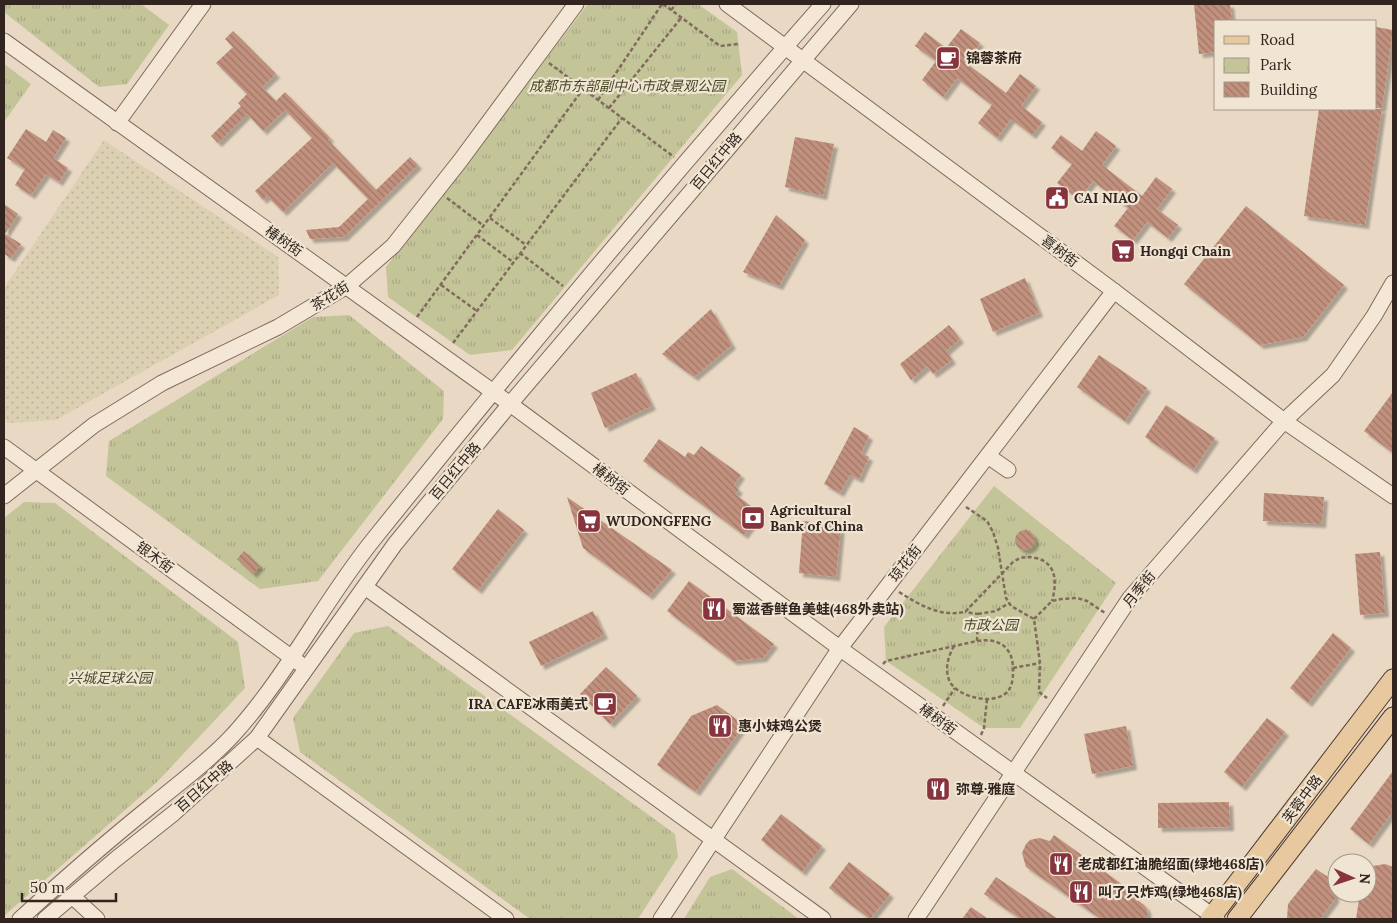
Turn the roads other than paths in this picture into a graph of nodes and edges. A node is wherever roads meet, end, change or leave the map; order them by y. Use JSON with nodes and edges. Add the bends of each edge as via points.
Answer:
{"nodes":[{"id":1,"x":203,"y":4,"type":"edge"},
{"id":2,"x":576,"y":4,"type":"edge"},
{"id":3,"x":727,"y":4,"type":"edge"},
{"id":4,"x":823,"y":4,"type":"edge"},
{"id":5,"x":851,"y":4,"type":"edge"},
{"id":6,"x":4,"y":41,"type":"edge"},
{"id":7,"x":785,"y":47,"type":"junction"},
{"id":8,"x":802,"y":60,"type":"junction"},
{"id":9,"x":117,"y":123,"type":"junction"},
{"id":10,"x":1393,"y":283,"type":"edge"},
{"id":11,"x":347,"y":286,"type":"junction"},
{"id":12,"x":1114,"y":292,"type":"junction"},
{"id":13,"x":493,"y":392,"type":"junction"},
{"id":14,"x":510,"y":404,"type":"junction"},
{"id":15,"x":1284,"y":421,"type":"junction"},
{"id":16,"x":4,"y":447,"type":"edge"},
{"id":17,"x":988,"y":456,"type":"junction"},
{"id":18,"x":1008,"y":470,"type":"dead end"},
{"id":19,"x":36,"y":471,"type":"junction"},
{"id":20,"x":4,"y":496,"type":"edge"},
{"id":21,"x":1393,"y":496,"type":"edge"},
{"id":22,"x":365,"y":587,"type":"junction"},
{"id":23,"x":840,"y":648,"type":"junction"},
{"id":24,"x":292,"y":657,"type":"junction"},
{"id":25,"x":306,"y":668,"type":"junction"},
{"id":26,"x":1393,"y":679,"type":"edge"},
{"id":27,"x":1393,"y":717,"type":"edge"},
{"id":28,"x":257,"y":738,"type":"junction"},
{"id":29,"x":1012,"y":772,"type":"junction"},
{"id":30,"x":713,"y":841,"type":"junction"},
{"id":31,"x":72,"y":896,"type":"junction"},
{"id":32,"x":1213,"y":918,"type":"edge"},
{"id":33,"x":20,"y":919,"type":"edge"},
{"id":34,"x":45,"y":919,"type":"edge"},
{"id":35,"x":97,"y":919,"type":"edge"},
{"id":36,"x":506,"y":919,"type":"edge"},
{"id":37,"x":661,"y":919,"type":"edge"},
{"id":38,"x":823,"y":919,"type":"edge"},
{"id":39,"x":916,"y":919,"type":"edge"},
{"id":40,"x":1237,"y":919,"type":"edge"}],
"edges":[{"from":1,"to":9,"type":"street"},
{"from":2,"to":11,"type":"street","name":"茶花街","via":[[393,246]]},
{"from":3,"to":7,"type":"street","name":"喜树街"},
{"from":4,"to":7,"type":"street","name":"百日红中路"},
{"from":5,"to":8,"type":"street","name":"百日红中路"},
{"from":6,"to":9,"type":"street","name":"椿树街"},
{"from":7,"to":8,"type":"street","name":"喜树街"},
{"from":7,"to":13,"type":"street","name":"百日红中路"},
{"from":8,"to":12,"type":"street","name":"喜树街"},
{"from":8,"to":14,"type":"street","name":"百日红中路"},
{"from":9,"to":11,"type":"street","name":"椿树街"},
{"from":10,"to":15,"type":"street","name":"月季街","via":[[1333,376]]},
{"from":11,"to":13,"type":"street","name":"椿树街"},
{"from":11,"to":19,"type":"street","name":"茶花街","via":[[278,327],[162,383],[94,425]]},
{"from":12,"to":15,"type":"street","name":"喜树街"},
{"from":12,"to":17,"type":"street","name":"琼花街"},
{"from":13,"to":14,"type":"street","name":"椿树街"},
{"from":13,"to":24,"type":"street","name":"百日红中路","via":[[370,544]]},
{"from":14,"to":22,"type":"street","name":"百日红中路","via":[[395,544]]},
{"from":14,"to":23,"type":"street","name":"椿树街"},
{"from":15,"to":21,"type":"street","name":"喜树街"},
{"from":15,"to":29,"type":"street","name":"月季街","via":[[1130,598]]},
{"from":16,"to":19,"type":"street","name":"银木街"},
{"from":17,"to":18,"type":"street"},
{"from":17,"to":23,"type":"street","name":"琼花街"},
{"from":19,"to":20,"type":"street","name":"茶花街"},
{"from":19,"to":24,"type":"street","name":"银木街"},
{"from":22,"to":25,"type":"street","name":"百日红中路"},
{"from":22,"to":30,"type":"street"},
{"from":23,"to":29,"type":"street","name":"椿树街"},
{"from":23,"to":30,"type":"street","name":"琼花街"},
{"from":24,"to":25,"type":"street","name":"银木街"},
{"from":24,"to":33,"type":"street","name":"百日红中路","via":[[233,735]]},
{"from":25,"to":28,"type":"street","name":"百日红中路"},
{"from":26,"to":32,"type":"main road","name":"芙蓉中路"},
{"from":27,"to":40,"type":"main road","name":"芙蓉中路"},
{"from":28,"to":31,"type":"street","name":"百日红中路","via":[[174,813]]},
{"from":28,"to":36,"type":"street"},
{"from":29,"to":32,"type":"street","name":"椿树街"},
{"from":29,"to":39,"type":"street","name":"月季街"},
{"from":30,"to":37,"type":"street","name":"琼花街"},
{"from":30,"to":38,"type":"street"},
{"from":31,"to":34,"type":"street","name":"百日红中路"},
{"from":31,"to":35,"type":"street"}]}
